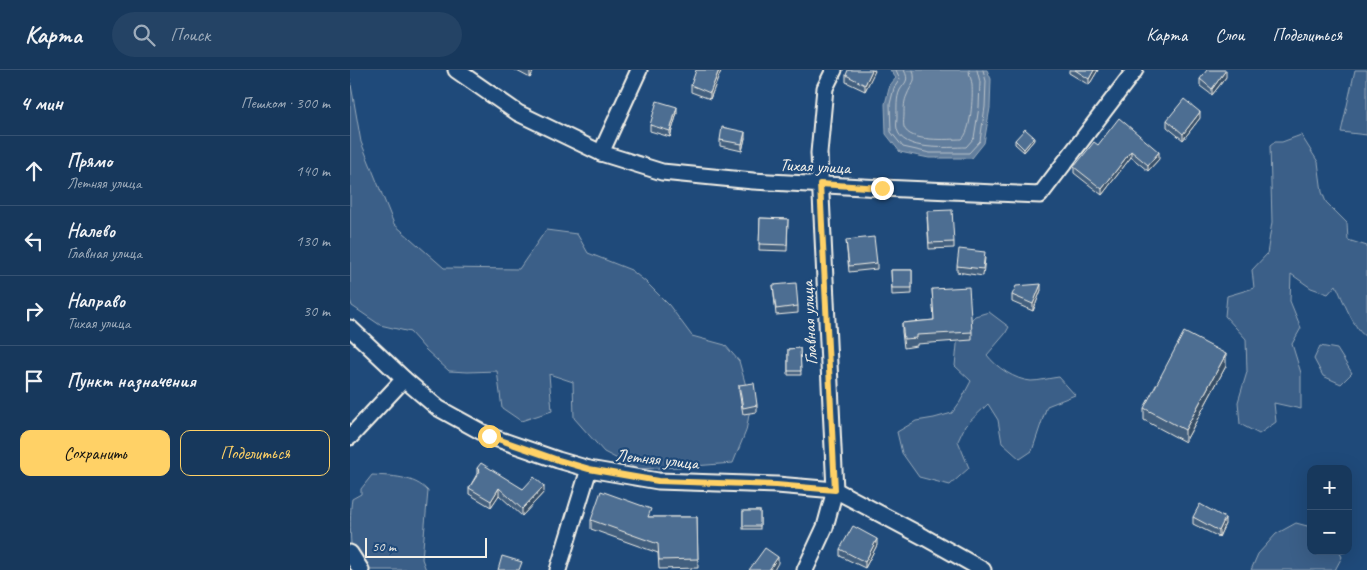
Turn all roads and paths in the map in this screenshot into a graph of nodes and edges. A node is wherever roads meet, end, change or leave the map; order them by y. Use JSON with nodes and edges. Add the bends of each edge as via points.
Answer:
{"nodes":[{"id":1,"x":456,"y":70,"type":"edge"},
{"id":2,"x":639,"y":70,"type":"edge"},
{"id":3,"x":834,"y":70,"type":"edge"},
{"id":4,"x":1135,"y":70,"type":"edge"},
{"id":5,"x":601,"y":153,"type":"junction"},
{"id":6,"x":820,"y":184,"type":"junction"},
{"id":7,"x":350,"y":328,"type":"edge"},
{"id":8,"x":404,"y":379,"type":"junction"},
{"id":9,"x":350,"y":437,"type":"edge"},
{"id":10,"x":589,"y":469,"type":"junction"},
{"id":11,"x":835,"y":490,"type":"junction"},
{"id":12,"x":350,"y":553,"type":"edge"},
{"id":13,"x":361,"y":570,"type":"edge"},
{"id":14,"x":558,"y":570,"type":"edge"},
{"id":15,"x":805,"y":570,"type":"edge"},
{"id":16,"x":983,"y":570,"type":"edge"}],
"edges":[{"from":1,"to":5,"type":"street","name":"Тихая улица","via":[[518,113]]},
{"from":2,"to":5,"type":"street"},
{"from":3,"to":6,"type":"street","name":"Главная улица","via":[[825,88],[819,153]]},
{"from":4,"to":6,"type":"street","name":"Тихая улица","via":[[1040,195]]},
{"from":5,"to":6,"type":"street","name":"Тихая улица","via":[[662,172]]},
{"from":6,"to":11,"type":"street","name":"Главная улица"},
{"from":7,"to":8,"type":"street","name":"Летняя улица"},
{"from":8,"to":9,"type":"street"},
{"from":8,"to":10,"type":"street","name":"Летняя улица","via":[[438,408],[489,436]]},
{"from":10,"to":11,"type":"street","name":"Летняя улица","via":[[658,481]]},
{"from":10,"to":14,"type":"street"},
{"from":11,"to":15,"type":"street","name":"Главная улица","via":[[826,527]]},
{"from":11,"to":16,"type":"street","name":"Летняя улица"},
{"from":12,"to":13,"type":"street"}]}
